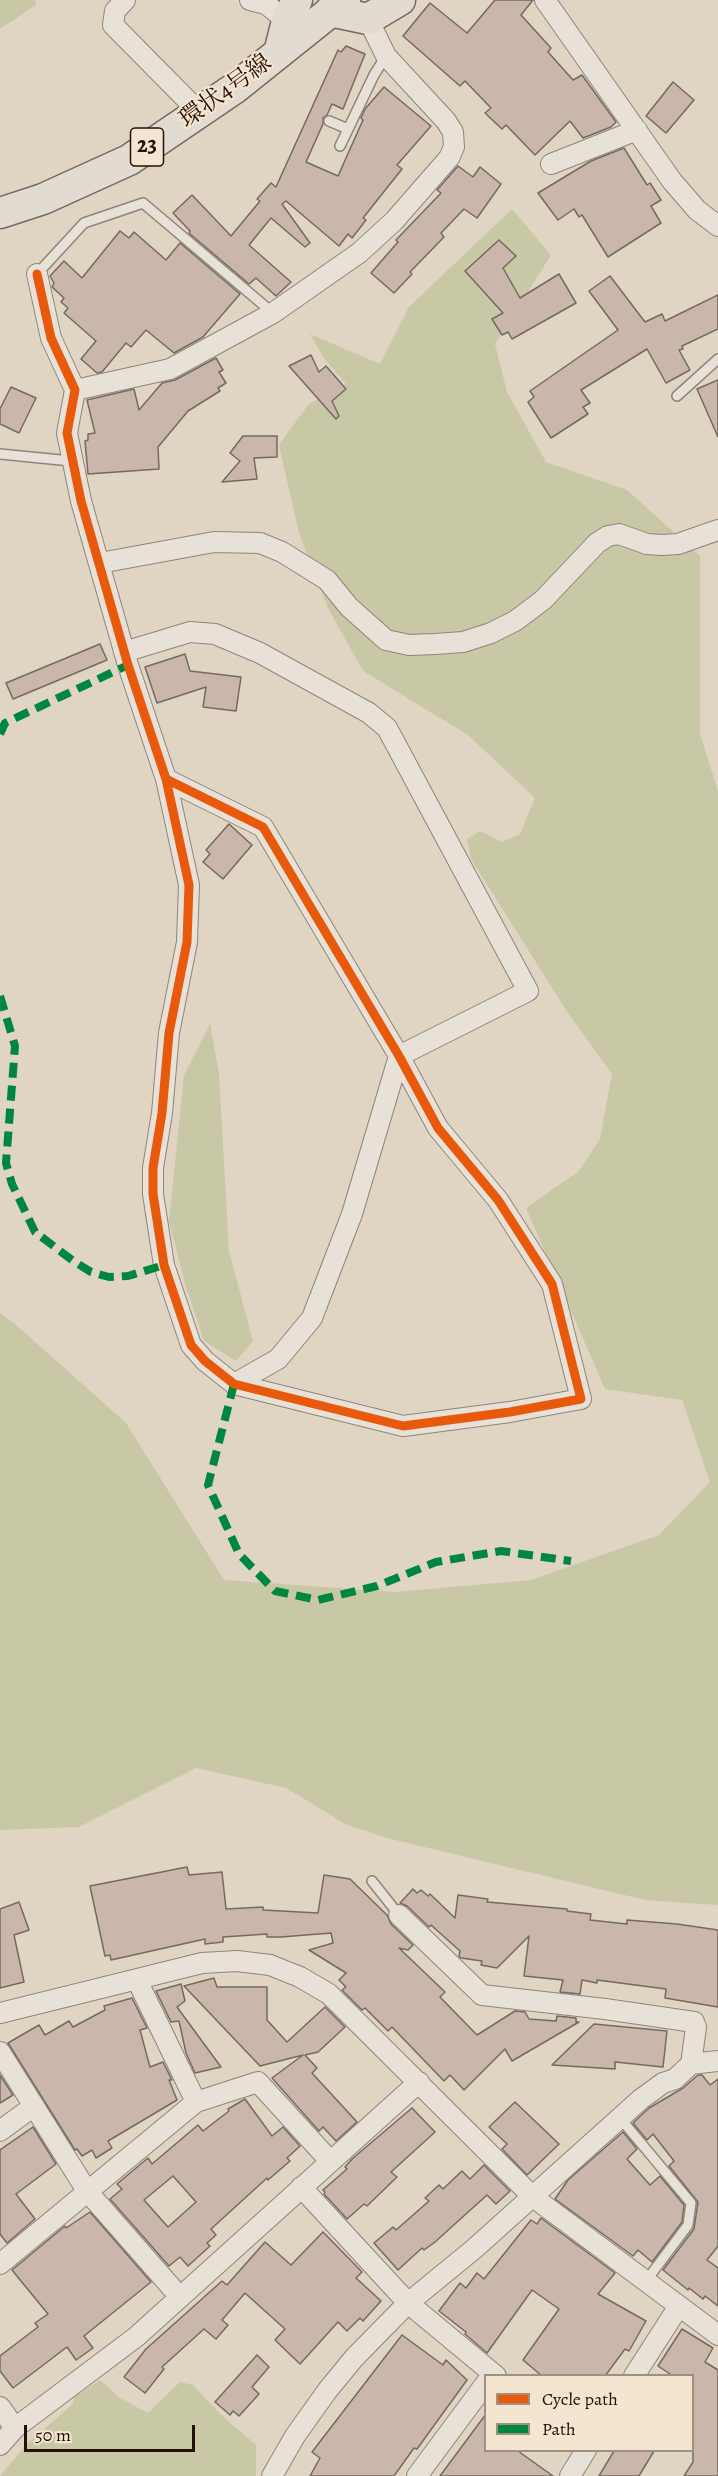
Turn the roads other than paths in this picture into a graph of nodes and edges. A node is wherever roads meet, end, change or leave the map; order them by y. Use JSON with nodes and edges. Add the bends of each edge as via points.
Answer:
{"nodes":[{"id":1,"x":125,"y":0,"type":"edge"},
{"id":2,"x":250,"y":0,"type":"edge"},
{"id":3,"x":400,"y":0,"type":"edge"},
{"id":4,"x":545,"y":0,"type":"edge"},
{"id":5,"x":338,"y":6,"type":"edge"},
{"id":6,"x":292,"y":10,"type":"edge"},
{"id":7,"x":368,"y":19,"type":"junction"},
{"id":8,"x":279,"y":53,"type":"junction"},
{"id":9,"x":386,"y":56,"type":"junction"},
{"id":10,"x":199,"y":112,"type":"junction"},
{"id":11,"x":329,"y":121,"type":"dead end"},
{"id":12,"x":348,"y":129,"type":"junction"},
{"id":13,"x":637,"y":130,"type":"junction"},
{"id":14,"x":340,"y":146,"type":"dead end"},
{"id":15,"x":551,"y":164,"type":"dead end"},
{"id":16,"x":0,"y":213,"type":"edge"},
{"id":17,"x":718,"y":226,"type":"edge"},
{"id":18,"x":37,"y":274,"type":"joint"},
{"id":19,"x":273,"y":312,"type":"junction"},
{"id":20,"x":718,"y":359,"type":"edge"},
{"id":21,"x":75,"y":390,"type":"junction"},
{"id":22,"x":677,"y":396,"type":"dead end"},
{"id":23,"x":0,"y":454,"type":"edge"},
{"id":24,"x":71,"y":461,"type":"junction"},
{"id":25,"x":718,"y":531,"type":"edge"},
{"id":26,"x":100,"y":563,"type":"junction"},
{"id":27,"x":124,"y":652,"type":"junction"},
{"id":28,"x":166,"y":779,"type":"junction"},
{"id":29,"x":399,"y":1056,"type":"junction"},
{"id":30,"x":234,"y":1384,"type":"junction"},
{"id":31,"x":372,"y":1881,"type":"dead end"},
{"id":32,"x":399,"y":1915,"type":"joint"},
{"id":33,"x":137,"y":1980,"type":"junction"},
{"id":34,"x":0,"y":2013,"type":"edge"},
{"id":35,"x":0,"y":2052,"type":"edge"},
{"id":36,"x":718,"y":2060,"type":"edge"},
{"id":37,"x":691,"y":2064,"type":"junction"},
{"id":38,"x":419,"y":2082,"type":"junction"},
{"id":39,"x":196,"y":2102,"type":"junction"},
{"id":40,"x":34,"y":2106,"type":"junction"},
{"id":41,"x":620,"y":2118,"type":"junction"},
{"id":42,"x":0,"y":2131,"type":"edge"},
{"id":43,"x":330,"y":2161,"type":"junction"},
{"id":44,"x":301,"y":2187,"type":"junction"},
{"id":45,"x":87,"y":2191,"type":"junction"},
{"id":46,"x":533,"y":2197,"type":"junction"},
{"id":47,"x":0,"y":2264,"type":"edge"},
{"id":48,"x":646,"y":2281,"type":"junction"},
{"id":49,"x":179,"y":2296,"type":"junction"},
{"id":50,"x":408,"y":2303,"type":"junction"},
{"id":51,"x":679,"y":2306,"type":"junction"},
{"id":52,"x":718,"y":2335,"type":"edge"},
{"id":53,"x":488,"y":2374,"type":"edge"},
{"id":54,"x":635,"y":2374,"type":"edge"},
{"id":55,"x":484,"y":2386,"type":"edge"},
{"id":56,"x":0,"y":2407,"type":"edge"},
{"id":57,"x":15,"y":2428,"type":"junction"},
{"id":58,"x":0,"y":2445,"type":"edge"},
{"id":59,"x":585,"y":2452,"type":"edge"},
{"id":60,"x":272,"y":2476,"type":"edge"},
{"id":61,"x":417,"y":2476,"type":"edge"},
{"id":62,"x":570,"y":2476,"type":"edge"}],
"edges":[{"from":1,"to":10,"type":"street","via":[[115,11],[113,25]]},
{"from":2,"to":6,"type":"street"},
{"from":3,"to":7,"type":"main road"},
{"from":4,"to":13,"type":"street"},
{"from":5,"to":7,"type":"main road","number":"23"},
{"from":5,"to":8,"type":"main road","name":"環状4号線","number":"23"},
{"from":6,"to":8,"type":"main road"},
{"from":7,"to":9,"type":"street"},
{"from":8,"to":10,"type":"main road","name":"環状4号線","number":"23"},
{"from":9,"to":12,"type":"lane"},
{"from":9,"to":19,"type":"street","via":[[446,121],[453,132],[454,147],[422,191],[377,237]]},
{"from":10,"to":16,"type":"main road","name":"環状4号線","number":"23","via":[[129,160],[43,199]]},
{"from":11,"to":12,"type":"lane"},
{"from":12,"to":14,"type":"lane"},
{"from":13,"to":15,"type":"street"},
{"from":13,"to":17,"type":"street","via":[[672,181],[697,210]]},
{"from":18,"to":19,"type":"lane","via":[[84,223],[143,203]]},
{"from":18,"to":21,"type":"street","via":[[51,338]]},
{"from":19,"to":21,"type":"street","via":[[170,369]]},
{"from":20,"to":22,"type":"lane"},
{"from":21,"to":24,"type":"street","via":[[67,433]]},
{"from":23,"to":24,"type":"lane"},
{"from":24,"to":26,"type":"street"},
{"from":25,"to":26,"type":"street","via":[[662,545],[619,534],[608,536],[543,600],[515,621],[463,642],[435,644],[410,645],[386,640],[355,613],[327,580],[260,543],[214,542]]},
{"from":26,"to":27,"type":"street"},
{"from":27,"to":28,"type":"street"},
{"from":27,"to":29,"type":"street","via":[[190,632],[215,634],[260,653],[369,713],[387,728],[528,991]]},
{"from":28,"to":29,"type":"street","via":[[263,827]]},
{"from":28,"to":30,"type":"street","via":[[189,885],[188,942],[169,1033],[153,1194],[164,1265],[191,1345]]},
{"from":29,"to":30,"type":"street","via":[[352,1214],[312,1318],[278,1359]]},
{"from":29,"to":30,"type":"street","via":[[438,1128],[498,1200],[552,1284],[581,1399],[403,1426]]},
{"from":31,"to":32,"type":"lane"},
{"from":32,"to":37,"type":"street","via":[[482,1995],[694,2022]]},
{"from":33,"to":34,"type":"street"},
{"from":33,"to":38,"type":"street","via":[[202,1963],[237,1960],[270,1965],[329,1994]]},
{"from":33,"to":39,"type":"street"},
{"from":35,"to":40,"type":"street"},
{"from":36,"to":37,"type":"street"},
{"from":37,"to":41,"type":"street"},
{"from":38,"to":43,"type":"street"},
{"from":38,"to":46,"type":"street"},
{"from":39,"to":43,"type":"street","via":[[258,2082]]},
{"from":39,"to":45,"type":"street"},
{"from":40,"to":42,"type":"street"},
{"from":40,"to":45,"type":"street"},
{"from":41,"to":46,"type":"street"},
{"from":41,"to":48,"type":"lane","via":[[691,2203],[688,2225]]},
{"from":43,"to":44,"type":"street"},
{"from":44,"to":49,"type":"street"},
{"from":44,"to":50,"type":"street"},
{"from":45,"to":47,"type":"street"},
{"from":45,"to":49,"type":"street"},
{"from":46,"to":48,"type":"street"},
{"from":46,"to":50,"type":"street"},
{"from":48,"to":51,"type":"street"},
{"from":49,"to":57,"type":"street","via":[[136,2337]]},
{"from":50,"to":53,"type":"street"},
{"from":50,"to":60,"type":"street","via":[[327,2391]]},
{"from":51,"to":52,"type":"street"},
{"from":51,"to":54,"type":"street"},
{"from":55,"to":61,"type":"street"},
{"from":56,"to":57,"type":"street"},
{"from":57,"to":58,"type":"street"},
{"from":59,"to":62,"type":"street"}]}
